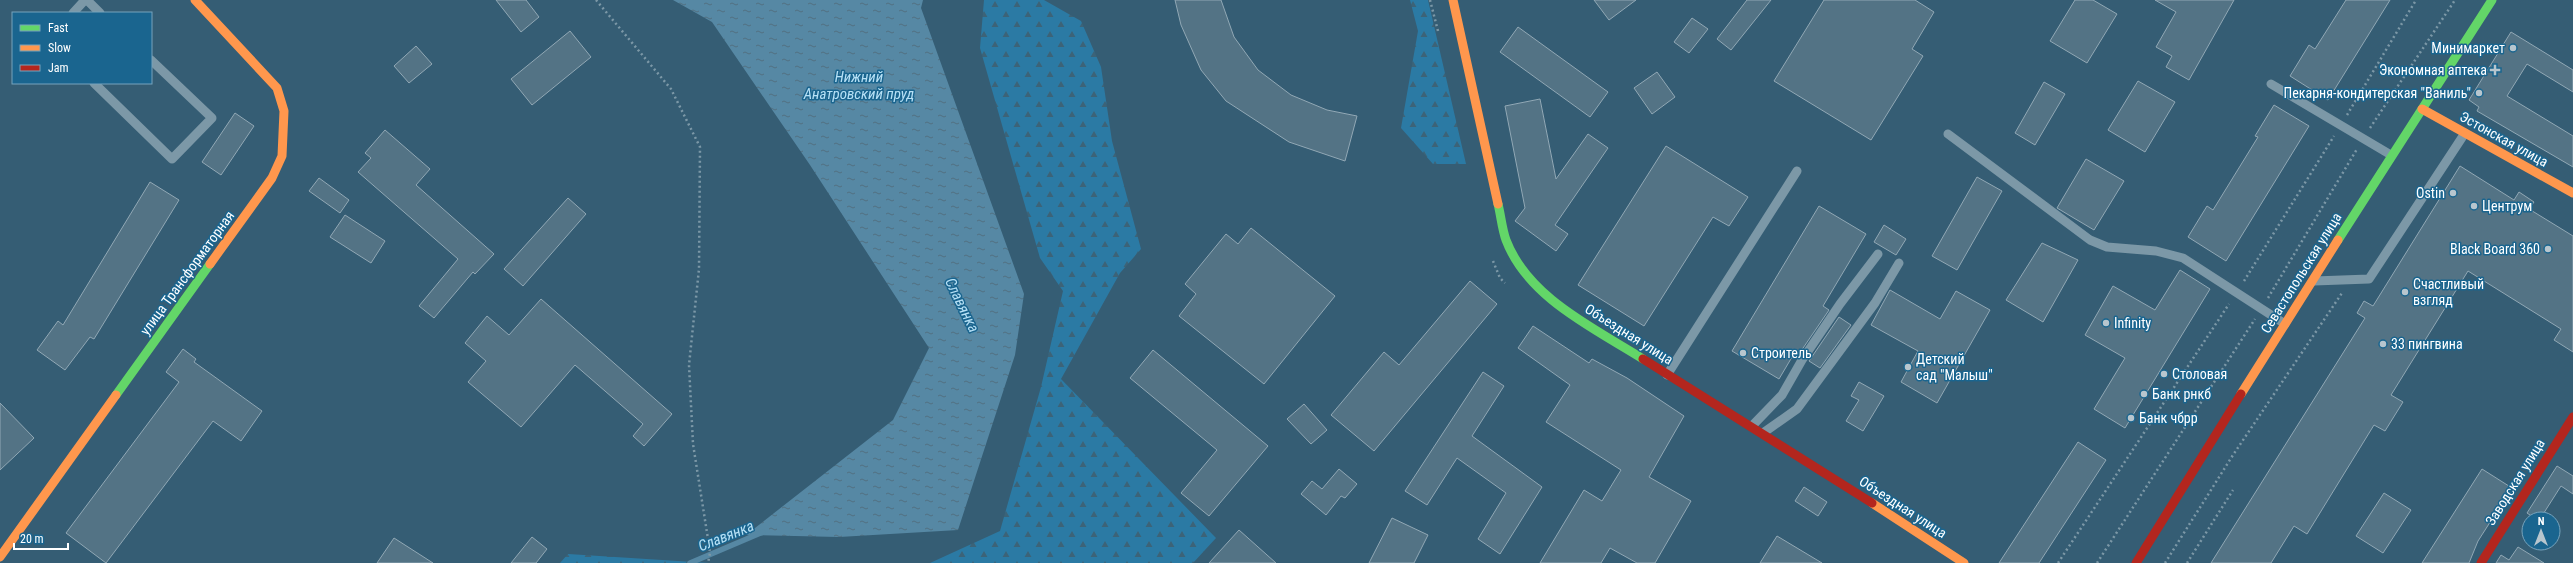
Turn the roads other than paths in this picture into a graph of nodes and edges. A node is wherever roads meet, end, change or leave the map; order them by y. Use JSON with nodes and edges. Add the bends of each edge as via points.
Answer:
{"nodes":[{"id":1,"x":86,"y":0,"type":"edge"},
{"id":2,"x":195,"y":0,"type":"edge"},
{"id":3,"x":1453,"y":0,"type":"edge"},
{"id":4,"x":2492,"y":0,"type":"edge"},
{"id":5,"x":74,"y":12,"type":"edge"},
{"id":6,"x":99,"y":12,"type":"edge"},
{"id":7,"x":152,"y":61,"type":"edge"},
{"id":8,"x":95,"y":84,"type":"edge"},
{"id":9,"x":2271,"y":84,"type":"dead end"},
{"id":10,"x":2422,"y":109,"type":"junction"},
{"id":11,"x":2465,"y":133,"type":"junction"},
{"id":12,"x":1948,"y":134,"type":"dead end"},
{"id":13,"x":2391,"y":155,"type":"junction"},
{"id":14,"x":1797,"y":170,"type":"dead end"},
{"id":15,"x":2573,"y":193,"type":"edge"},
{"id":16,"x":1878,"y":254,"type":"dead end"},
{"id":17,"x":1900,"y":263,"type":"dead end"},
{"id":18,"x":2312,"y":281,"type":"junction"},
{"id":19,"x":2285,"y":324,"type":"junction"},
{"id":20,"x":1667,"y":374,"type":"junction"},
{"id":21,"x":2573,"y":417,"type":"edge"},
{"id":22,"x":1752,"y":426,"type":"junction"},
{"id":23,"x":1763,"y":433,"type":"junction"},
{"id":24,"x":0,"y":557,"type":"edge"},
{"id":25,"x":1964,"y":563,"type":"edge"},
{"id":26,"x":2136,"y":563,"type":"edge"},
{"id":27,"x":2481,"y":563,"type":"edge"}],
"edges":[{"from":1,"to":5,"type":"lane"},
{"from":1,"to":6,"type":"lane"},
{"from":2,"to":24,"type":"main road","name":"улица Трансформаторная","via":[[277,88],[284,111],[282,156],[272,178]]},
{"from":3,"to":20,"type":"main road","name":"Объездная улица","via":[[1506,240],[1524,273],[1568,312]]},
{"from":4,"to":10,"type":"main road","name":"Севастопольская улица"},
{"from":7,"to":8,"type":"lane","via":[[212,118],[172,159]]},
{"from":9,"to":13,"type":"lane"},
{"from":10,"to":11,"type":"main road","name":"Эстонская улица"},
{"from":10,"to":13,"type":"main road","name":"Севастопольская улица"},
{"from":11,"to":15,"type":"main road","name":"Эстонская улица"},
{"from":11,"to":18,"type":"lane","via":[[2369,279]]},
{"from":12,"to":19,"type":"lane","via":[[2090,240],[2107,247],[2156,251],[2183,258]]},
{"from":13,"to":18,"type":"main road","name":"Севастопольская улица"},
{"from":14,"to":20,"type":"lane"},
{"from":16,"to":22,"type":"lane","via":[[1840,304],[1782,395]]},
{"from":17,"to":23,"type":"lane","via":[[1875,303],[1797,409]]},
{"from":18,"to":19,"type":"main road","name":"Севастопольская улица"},
{"from":19,"to":26,"type":"main road","name":"Севастопольская улица"},
{"from":20,"to":22,"type":"main road","name":"Объездная улица"},
{"from":21,"to":27,"type":"main road","name":"Заводская улица"},
{"from":22,"to":23,"type":"main road","name":"Объездная улица"},
{"from":23,"to":25,"type":"main road","name":"Объездная улица"}]}
